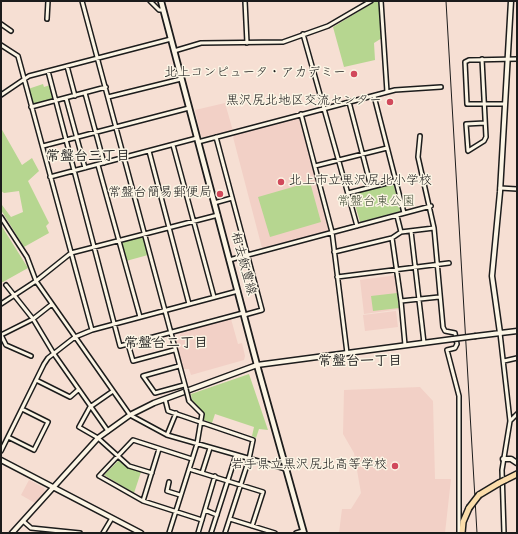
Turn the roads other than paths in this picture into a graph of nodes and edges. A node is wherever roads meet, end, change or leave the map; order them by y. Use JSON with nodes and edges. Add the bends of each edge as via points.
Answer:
{"nodes":[{"id":1,"x":48,"y":1,"type":"edge"},
{"id":2,"x":82,"y":1,"type":"edge"},
{"id":3,"x":150,"y":1,"type":"edge"},
{"id":4,"x":161,"y":1,"type":"edge"},
{"id":5,"x":245,"y":1,"type":"edge"},
{"id":6,"x":371,"y":1,"type":"edge"},
{"id":7,"x":381,"y":1,"type":"edge"},
{"id":8,"x":511,"y":1,"type":"edge"},
{"id":9,"x":163,"y":10,"type":"junction"},
{"id":10,"x":48,"y":19,"type":"dead end"},
{"id":11,"x":1,"y":24,"type":"edge"},
{"id":12,"x":11,"y":31,"type":"dead end"},
{"id":13,"x":303,"y":34,"type":"junction"},
{"id":14,"x":171,"y":39,"type":"junction"},
{"id":15,"x":247,"y":43,"type":"junction"},
{"id":16,"x":1,"y":45,"type":"edge"},
{"id":17,"x":174,"y":51,"type":"junction"},
{"id":18,"x":97,"y":58,"type":"junction"},
{"id":19,"x":507,"y":58,"type":"junction"},
{"id":20,"x":517,"y":59,"type":"edge"},
{"id":21,"x":482,"y":60,"type":"junction"},
{"id":22,"x":67,"y":66,"type":"junction"},
{"id":23,"x":48,"y":71,"type":"junction"},
{"id":24,"x":24,"y":79,"type":"junction"},
{"id":25,"x":182,"y":79,"type":"junction"},
{"id":26,"x":106,"y":87,"type":"junction"},
{"id":27,"x":441,"y":87,"type":"dead end"},
{"id":28,"x":387,"y":92,"type":"junction"},
{"id":29,"x":85,"y":93,"type":"junction"},
{"id":30,"x":1,"y":95,"type":"edge"},
{"id":31,"x":75,"y":96,"type":"junction"},
{"id":32,"x":374,"y":96,"type":"junction"},
{"id":33,"x":108,"y":97,"type":"junction"},
{"id":34,"x":66,"y":98,"type":"junction"},
{"id":35,"x":56,"y":101,"type":"junction"},
{"id":36,"x":349,"y":102,"type":"junction"},
{"id":37,"x":504,"y":104,"type":"junction"},
{"id":38,"x":484,"y":105,"type":"junction"},
{"id":39,"x":31,"y":107,"type":"junction"},
{"id":40,"x":189,"y":108,"type":"junction"},
{"id":41,"x":325,"y":109,"type":"junction"},
{"id":42,"x":301,"y":114,"type":"junction"},
{"id":43,"x":485,"y":123,"type":"junction"},
{"id":44,"x":116,"y":127,"type":"junction"},
{"id":45,"x":96,"y":132,"type":"junction"},
{"id":46,"x":420,"y":136,"type":"dead end"},
{"id":47,"x":76,"y":137,"type":"junction"},
{"id":48,"x":216,"y":137,"type":"junction"},
{"id":49,"x":66,"y":140,"type":"junction"},
{"id":50,"x":198,"y":140,"type":"junction"},
{"id":51,"x":173,"y":145,"type":"junction"},
{"id":52,"x":43,"y":146,"type":"junction"},
{"id":53,"x":387,"y":148,"type":"junction"},
{"id":54,"x":149,"y":151,"type":"junction"},
{"id":55,"x":363,"y":155,"type":"junction"},
{"id":56,"x":124,"y":158,"type":"junction"},
{"id":57,"x":339,"y":161,"type":"junction"},
{"id":58,"x":104,"y":163,"type":"junction"},
{"id":59,"x":98,"y":165,"type":"junction"},
{"id":60,"x":315,"y":166,"type":"junction"},
{"id":61,"x":85,"y":168,"type":"junction"},
{"id":62,"x":74,"y":171,"type":"junction"},
{"id":63,"x":50,"y":177,"type":"junction"},
{"id":64,"x":396,"y":181,"type":"junction"},
{"id":65,"x":371,"y":187,"type":"junction"},
{"id":66,"x":500,"y":188,"type":"junction"},
{"id":67,"x":517,"y":189,"type":"edge"},
{"id":68,"x":348,"y":193,"type":"junction"},
{"id":69,"x":232,"y":198,"type":"junction"},
{"id":70,"x":214,"y":203,"type":"junction"},
{"id":71,"x":431,"y":206,"type":"junction"},
{"id":72,"x":404,"y":214,"type":"junction"},
{"id":73,"x":218,"y":215,"type":"junction"},
{"id":74,"x":397,"y":216,"type":"junction"},
{"id":75,"x":1,"y":217,"type":"edge"},
{"id":76,"x":194,"y":221,"type":"junction"},
{"id":77,"x":357,"y":226,"type":"junction"},
{"id":78,"x":169,"y":228,"type":"junction"},
{"id":79,"x":434,"y":228,"type":"junction"},
{"id":80,"x":411,"y":231,"type":"junction"},
{"id":81,"x":332,"y":232,"type":"junction"},
{"id":82,"x":401,"y":232,"type":"junction"},
{"id":83,"x":144,"y":235,"type":"junction"},
{"id":84,"x":392,"y":238,"type":"junction"},
{"id":85,"x":120,"y":241,"type":"junction"},
{"id":86,"x":95,"y":247,"type":"junction"},
{"id":87,"x":334,"y":252,"type":"junction"},
{"id":88,"x":71,"y":253,"type":"junction"},
{"id":89,"x":247,"y":255,"type":"junction"},
{"id":90,"x":229,"y":260,"type":"junction"},
{"id":91,"x":449,"y":263,"type":"dead end"},
{"id":92,"x":438,"y":265,"type":"junction"},
{"id":93,"x":415,"y":267,"type":"junction"},
{"id":94,"x":397,"y":269,"type":"junction"},
{"id":95,"x":337,"y":277,"type":"junction"},
{"id":96,"x":36,"y":281,"type":"junction"},
{"id":97,"x":6,"y":285,"type":"dead end"},
{"id":98,"x":238,"y":291,"type":"junction"},
{"id":99,"x":14,"y":295,"type":"junction"},
{"id":100,"x":439,"y":297,"type":"junction"},
{"id":101,"x":214,"y":298,"type":"junction"},
{"id":102,"x":419,"y":300,"type":"junction"},
{"id":103,"x":401,"y":301,"type":"junction"},
{"id":104,"x":1,"y":304,"type":"edge"},
{"id":105,"x":52,"y":304,"type":"junction"},
{"id":106,"x":189,"y":304,"type":"junction"},
{"id":107,"x":164,"y":311,"type":"junction"},
{"id":108,"x":244,"y":314,"type":"junction"},
{"id":109,"x":140,"y":317,"type":"junction"},
{"id":110,"x":33,"y":319,"type":"junction"},
{"id":111,"x":115,"y":324,"type":"junction"},
{"id":112,"x":92,"y":330,"type":"junction"},
{"id":113,"x":517,"y":331,"type":"edge"},
{"id":114,"x":170,"y":333,"type":"junction"},
{"id":115,"x":500,"y":333,"type":"junction"},
{"id":116,"x":1,"y":335,"type":"edge"},
{"id":117,"x":75,"y":337,"type":"junction"},
{"id":118,"x":424,"y":343,"type":"junction"},
{"id":119,"x":128,"y":344,"type":"junction"},
{"id":120,"x":405,"y":345,"type":"junction"},
{"id":121,"x":174,"y":350,"type":"junction"},
{"id":122,"x":347,"y":353,"type":"junction"},
{"id":123,"x":54,"y":354,"type":"junction"},
{"id":124,"x":31,"y":356,"type":"dead end"},
{"id":125,"x":517,"y":358,"type":"edge"},
{"id":126,"x":504,"y":361,"type":"junction"},
{"id":127,"x":257,"y":365,"type":"junction"},
{"id":128,"x":179,"y":366,"type":"junction"},
{"id":129,"x":36,"y":380,"type":"junction"},
{"id":130,"x":185,"y":387,"type":"junction"},
{"id":131,"x":78,"y":390,"type":"junction"},
{"id":132,"x":113,"y":392,"type":"junction"},
{"id":133,"x":164,"y":399,"type":"junction"},
{"id":134,"x":90,"y":407,"type":"junction"},
{"id":135,"x":22,"y":409,"type":"junction"},
{"id":136,"x":176,"y":413,"type":"junction"},
{"id":137,"x":517,"y":414,"type":"edge"},
{"id":138,"x":130,"y":415,"type":"junction"},
{"id":139,"x":510,"y":421,"type":"junction"},
{"id":140,"x":200,"y":422,"type":"junction"},
{"id":141,"x":108,"y":431,"type":"junction"},
{"id":142,"x":167,"y":434,"type":"junction"},
{"id":143,"x":8,"y":437,"type":"junction"},
{"id":144,"x":98,"y":438,"type":"junction"},
{"id":145,"x":197,"y":444,"type":"junction"},
{"id":146,"x":210,"y":448,"type":"junction"},
{"id":147,"x":159,"y":449,"type":"junction"},
{"id":148,"x":1,"y":451,"type":"edge"},
{"id":149,"x":236,"y":455,"type":"junction"},
{"id":150,"x":117,"y":457,"type":"junction"},
{"id":151,"x":192,"y":459,"type":"junction"},
{"id":152,"x":249,"y":459,"type":"junction"},
{"id":153,"x":503,"y":459,"type":"junction"},
{"id":154,"x":1,"y":460,"type":"edge"},
{"id":155,"x":517,"y":463,"type":"edge"},
{"id":156,"x":189,"y":469,"type":"junction"},
{"id":157,"x":286,"y":469,"type":"junction"},
{"id":158,"x":152,"y":473,"type":"junction"},
{"id":159,"x":202,"y":473,"type":"junction"},
{"id":160,"x":517,"y":474,"type":"edge"},
{"id":161,"x":215,"y":476,"type":"junction"},
{"id":162,"x":228,"y":481,"type":"junction"},
{"id":163,"x":169,"y":482,"type":"dead end"},
{"id":164,"x":241,"y":484,"type":"junction"},
{"id":165,"x":54,"y":487,"type":"junction"},
{"id":166,"x":167,"y":491,"type":"junction"},
{"id":167,"x":180,"y":495,"type":"junction"},
{"id":168,"x":166,"y":496,"type":"dead end"},
{"id":169,"x":142,"y":501,"type":"junction"},
{"id":170,"x":205,"y":510,"type":"junction"},
{"id":171,"x":175,"y":511,"type":"junction"},
{"id":172,"x":217,"y":514,"type":"junction"},
{"id":173,"x":112,"y":518,"type":"junction"},
{"id":174,"x":230,"y":519,"type":"junction"},
{"id":175,"x":202,"y":520,"type":"junction"},
{"id":176,"x":23,"y":521,"type":"junction"},
{"id":177,"x":252,"y":526,"type":"junction"},
{"id":178,"x":304,"y":532,"type":"edge"},
{"id":179,"x":12,"y":533,"type":"edge"},
{"id":180,"x":80,"y":533,"type":"edge"},
{"id":181,"x":103,"y":533,"type":"edge"},
{"id":182,"x":141,"y":533,"type":"edge"},
{"id":183,"x":169,"y":533,"type":"edge"},
{"id":184,"x":198,"y":533,"type":"edge"},
{"id":185,"x":211,"y":533,"type":"edge"},
{"id":186,"x":225,"y":533,"type":"edge"},
{"id":187,"x":275,"y":533,"type":"edge"},
{"id":188,"x":296,"y":533,"type":"edge"},
{"id":189,"x":459,"y":533,"type":"edge"},
{"id":190,"x":462,"y":533,"type":"edge"},
{"id":191,"x":504,"y":533,"type":"edge"}],
"edges":[{"from":1,"to":10,"type":"street"},
{"from":2,"to":18,"type":"street"},
{"from":3,"to":9,"type":"street","via":[[159,10]]},
{"from":4,"to":9,"type":"main road","name":"相去飯豊線"},
{"from":5,"to":15,"type":"street"},
{"from":6,"to":13,"type":"street","via":[[328,26]]},
{"from":7,"to":28,"type":"street"},
{"from":8,"to":19,"type":"street"},
{"from":9,"to":14,"type":"main road","name":"相去飯豊線"},
{"from":11,"to":12,"type":"street"},
{"from":13,"to":15,"type":"street","via":[[283,42]]},
{"from":13,"to":41,"type":"street"},
{"from":14,"to":17,"type":"main road","name":"相去飯豊線"},
{"from":14,"to":18,"type":"street"},
{"from":15,"to":17,"type":"street","via":[[201,43]]},
{"from":16,"to":24,"type":"street","via":[[18,56]]},
{"from":17,"to":25,"type":"main road","name":"相去飯豊線"},
{"from":18,"to":22,"type":"street"},
{"from":18,"to":26,"type":"street"},
{"from":19,"to":20,"type":"street"},
{"from":19,"to":21,"type":"street"},
{"from":19,"to":37,"type":"street"},
{"from":21,"to":38,"type":"street"},
{"from":21,"to":38,"type":"street","via":[[465,62],[466,103]]},
{"from":22,"to":23,"type":"street"},
{"from":22,"to":31,"type":"street"},
{"from":23,"to":24,"type":"street"},
{"from":23,"to":35,"type":"street"},
{"from":24,"to":30,"type":"street"},
{"from":24,"to":39,"type":"street"},
{"from":25,"to":33,"type":"street"},
{"from":25,"to":40,"type":"main road","name":"相去飯豊線"},
{"from":26,"to":29,"type":"street"},
{"from":26,"to":33,"type":"street"},
{"from":27,"to":28,"type":"street"},
{"from":28,"to":32,"type":"street"},
{"from":29,"to":31,"type":"street"},
{"from":29,"to":45,"type":"street"},
{"from":31,"to":34,"type":"street"},
{"from":32,"to":36,"type":"street"},
{"from":32,"to":53,"type":"street"},
{"from":33,"to":44,"type":"street"},
{"from":34,"to":35,"type":"street"},
{"from":34,"to":47,"type":"street"},
{"from":35,"to":39,"type":"street"},
{"from":35,"to":49,"type":"street"},
{"from":36,"to":41,"type":"street"},
{"from":36,"to":55,"type":"street"},
{"from":37,"to":38,"type":"street"},
{"from":37,"to":66,"type":"street"},
{"from":38,"to":43,"type":"street"},
{"from":39,"to":52,"type":"street"},
{"from":40,"to":44,"type":"street"},
{"from":40,"to":50,"type":"main road","name":"相去飯豊線"},
{"from":41,"to":42,"type":"street"},
{"from":41,"to":57,"type":"street"},
{"from":42,"to":48,"type":"street"},
{"from":42,"to":60,"type":"street"},
{"from":43,"to":43,"type":"street","via":[[486,138],[468,151],[466,124]]},
{"from":44,"to":45,"type":"street"},
{"from":44,"to":56,"type":"street"},
{"from":45,"to":47,"type":"street"},
{"from":45,"to":58,"type":"street"},
{"from":46,"to":71,"type":"street","via":[[418,157]]},
{"from":47,"to":49,"type":"street"},
{"from":47,"to":61,"type":"street"},
{"from":48,"to":50,"type":"street"},
{"from":48,"to":69,"type":"street"},
{"from":49,"to":52,"type":"street"},
{"from":49,"to":62,"type":"street"},
{"from":50,"to":51,"type":"street"},
{"from":50,"to":70,"type":"main road","name":"相去飯豊線"},
{"from":51,"to":54,"type":"street"},
{"from":51,"to":76,"type":"street"},
{"from":52,"to":63,"type":"street"},
{"from":53,"to":55,"type":"street"},
{"from":53,"to":64,"type":"street"},
{"from":54,"to":56,"type":"street"},
{"from":54,"to":78,"type":"street"},
{"from":55,"to":57,"type":"street"},
{"from":55,"to":65,"type":"street"},
{"from":56,"to":58,"type":"street"},
{"from":56,"to":83,"type":"street"},
{"from":57,"to":60,"type":"street"},
{"from":57,"to":68,"type":"street"},
{"from":58,"to":59,"type":"street"},
{"from":59,"to":61,"type":"street"},
{"from":59,"to":85,"type":"street"},
{"from":60,"to":81,"type":"street"},
{"from":61,"to":62,"type":"street"},
{"from":62,"to":63,"type":"street"},
{"from":62,"to":86,"type":"street"},
{"from":63,"to":88,"type":"street"},
{"from":64,"to":65,"type":"street"},
{"from":64,"to":72,"type":"street"},
{"from":65,"to":68,"type":"street"},
{"from":66,"to":67,"type":"street"},
{"from":66,"to":115,"type":"street","via":[[492,276]]},
{"from":68,"to":77,"type":"street"},
{"from":69,"to":70,"type":"street"},
{"from":69,"to":89,"type":"street"},
{"from":70,"to":73,"type":"main road","name":"相去飯豊線"},
{"from":71,"to":72,"type":"street"},
{"from":71,"to":79,"type":"street"},
{"from":72,"to":74,"type":"street"},
{"from":73,"to":76,"type":"street"},
{"from":73,"to":90,"type":"main road","name":"相去飯豊線"},
{"from":74,"to":77,"type":"street"},
{"from":74,"to":82,"type":"street"},
{"from":75,"to":96,"type":"street","via":[[27,257]]},
{"from":76,"to":78,"type":"street"},
{"from":76,"to":101,"type":"street"},
{"from":77,"to":81,"type":"street"},
{"from":78,"to":83,"type":"street"},
{"from":78,"to":106,"type":"street"},
{"from":79,"to":80,"type":"street"},
{"from":79,"to":92,"type":"street"},
{"from":80,"to":82,"type":"street"},
{"from":80,"to":93,"type":"street"},
{"from":81,"to":87,"type":"street"},
{"from":81,"to":89,"type":"street"},
{"from":82,"to":84,"type":"street"},
{"from":83,"to":85,"type":"street"},
{"from":83,"to":107,"type":"street"},
{"from":84,"to":87,"type":"street"},
{"from":84,"to":94,"type":"street"},
{"from":85,"to":86,"type":"street"},
{"from":85,"to":109,"type":"street"},
{"from":86,"to":88,"type":"street"},
{"from":86,"to":111,"type":"street"},
{"from":87,"to":95,"type":"street"},
{"from":88,"to":96,"type":"street"},
{"from":88,"to":112,"type":"street"},
{"from":89,"to":90,"type":"street"},
{"from":89,"to":108,"type":"street","via":[[262,310]]},
{"from":90,"to":98,"type":"main road","name":"相去飯豊線"},
{"from":91,"to":92,"type":"street"},
{"from":92,"to":93,"type":"street"},
{"from":92,"to":100,"type":"street"},
{"from":93,"to":94,"type":"street"},
{"from":93,"to":102,"type":"street"},
{"from":94,"to":95,"type":"street"},
{"from":94,"to":103,"type":"street"},
{"from":95,"to":122,"type":"street"},
{"from":96,"to":99,"type":"street"},
{"from":96,"to":105,"type":"street"},
{"from":97,"to":99,"type":"street"},
{"from":98,"to":101,"type":"street"},
{"from":98,"to":108,"type":"main road","name":"相去飯豊線"},
{"from":99,"to":104,"type":"street"},
{"from":99,"to":110,"type":"street"},
{"from":100,"to":102,"type":"street"},
{"from":100,"to":189,"type":"street","via":[[443,327],[445,331],[455,333],[457,344],[455,348],[447,350],[459,396]]},
{"from":101,"to":106,"type":"street"},
{"from":102,"to":103,"type":"street"},
{"from":102,"to":118,"type":"street"},
{"from":103,"to":120,"type":"street"},
{"from":105,"to":110,"type":"street"},
{"from":105,"to":117,"type":"street"},
{"from":106,"to":107,"type":"street"},
{"from":107,"to":109,"type":"street"},
{"from":107,"to":114,"type":"street"},
{"from":108,"to":114,"type":"street"},
{"from":108,"to":127,"type":"main road","name":"相去飯豊線"},
{"from":109,"to":111,"type":"street"},
{"from":110,"to":116,"type":"street"},
{"from":110,"to":123,"type":"street"},
{"from":111,"to":112,"type":"street"},
{"from":111,"to":119,"type":"street","via":[[120,346]]},
{"from":112,"to":117,"type":"street"},
{"from":113,"to":115,"type":"street"},
{"from":114,"to":119,"type":"street"},
{"from":114,"to":121,"type":"street"},
{"from":115,"to":118,"type":"street","bridge":true},
{"from":115,"to":126,"type":"street"},
{"from":116,"to":124,"type":"street","via":[[6,345]]},
{"from":117,"to":123,"type":"street"},
{"from":117,"to":132,"type":"street"},
{"from":118,"to":120,"type":"street"},
{"from":119,"to":121,"type":"street","via":[[133,360]]},
{"from":120,"to":122,"type":"street"},
{"from":121,"to":128,"type":"street"},
{"from":122,"to":127,"type":"street"},
{"from":123,"to":129,"type":"street","via":[[48,358]]},
{"from":123,"to":131,"type":"street"},
{"from":125,"to":126,"type":"street"},
{"from":126,"to":139,"type":"street"},
{"from":127,"to":133,"type":"street"},
{"from":127,"to":157,"type":"main road","name":"相去飯豊線"},
{"from":128,"to":130,"type":"street"},
{"from":128,"to":130,"type":"street","via":[[143,376],[154,393]]},
{"from":129,"to":131,"type":"street","via":[[70,397]]},
{"from":129,"to":135,"type":"street"},
{"from":130,"to":140,"type":"street","bridge":true,"via":[[189,400],[202,414]]},
{"from":131,"to":134,"type":"street"},
{"from":132,"to":134,"type":"street"},
{"from":132,"to":138,"type":"street"},
{"from":133,"to":136,"type":"street","via":[[168,411]]},
{"from":133,"to":138,"type":"street"},
{"from":134,"to":141,"type":"street"},
{"from":134,"to":144,"type":"street","via":[[79,427]]},
{"from":135,"to":143,"type":"street"},
{"from":135,"to":143,"type":"street","via":[[48,422],[34,450]]},
{"from":136,"to":140,"type":"street"},
{"from":136,"to":142,"type":"street"},
{"from":137,"to":139,"type":"street"},
{"from":138,"to":141,"type":"street"},
{"from":138,"to":142,"type":"street"},
{"from":139,"to":153,"type":"street"},
{"from":140,"to":145,"type":"street"},
{"from":140,"to":152,"type":"street","via":[[253,440]]},
{"from":141,"to":144,"type":"street"},
{"from":142,"to":145,"type":"street"},
{"from":143,"to":148,"type":"street"},
{"from":144,"to":150,"type":"street"},
{"from":144,"to":165,"type":"street"},
{"from":145,"to":146,"type":"street"},
{"from":145,"to":151,"type":"street"},
{"from":146,"to":149,"type":"street"},
{"from":146,"to":159,"type":"street"},
{"from":147,"to":150,"type":"street","via":[[133,440]]},
{"from":147,"to":151,"type":"street"},
{"from":147,"to":158,"type":"street"},
{"from":149,"to":152,"type":"street"},
{"from":149,"to":162,"type":"street"},
{"from":150,"to":158,"type":"street","via":[[129,466]]},
{"from":150,"to":169,"type":"street","via":[[99,476]]},
{"from":151,"to":156,"type":"street"},
{"from":152,"to":157,"type":"street"},
{"from":152,"to":164,"type":"street"},
{"from":153,"to":155,"type":"street","via":[[512,459]]},
{"from":153,"to":191,"type":"street"},
{"from":154,"to":165,"type":"street"},
{"from":156,"to":159,"type":"street"},
{"from":156,"to":167,"type":"street"},
{"from":157,"to":178,"type":"main road","name":"相去飯豊線"},
{"from":158,"to":169,"type":"street"},
{"from":159,"to":161,"type":"street"},
{"from":160,"to":190,"type":"main road","bridge":true,"via":[[479,495],[469,508],[463,522]]},
{"from":161,"to":162,"type":"street"},
{"from":161,"to":170,"type":"street"},
{"from":162,"to":164,"type":"street"},
{"from":162,"to":172,"type":"street"},
{"from":163,"to":166,"type":"street"},
{"from":164,"to":174,"type":"street"},
{"from":164,"to":177,"type":"street","via":[[263,492]]},
{"from":165,"to":173,"type":"street"},
{"from":165,"to":176,"type":"street"},
{"from":166,"to":167,"type":"street"},
{"from":166,"to":168,"type":"street"},
{"from":167,"to":171,"type":"street"},
{"from":169,"to":171,"type":"street"},
{"from":170,"to":172,"type":"street"},
{"from":170,"to":175,"type":"street"},
{"from":171,"to":175,"type":"street"},
{"from":171,"to":183,"type":"street"},
{"from":172,"to":185,"type":"street"},
{"from":173,"to":181,"type":"street"},
{"from":173,"to":182,"type":"street"},
{"from":174,"to":177,"type":"street"},
{"from":174,"to":186,"type":"street"},
{"from":175,"to":184,"type":"street"},
{"from":176,"to":179,"type":"street"},
{"from":176,"to":180,"type":"street","via":[[31,528]]},
{"from":177,"to":187,"type":"street"},
{"from":178,"to":188,"type":"street"}]}
